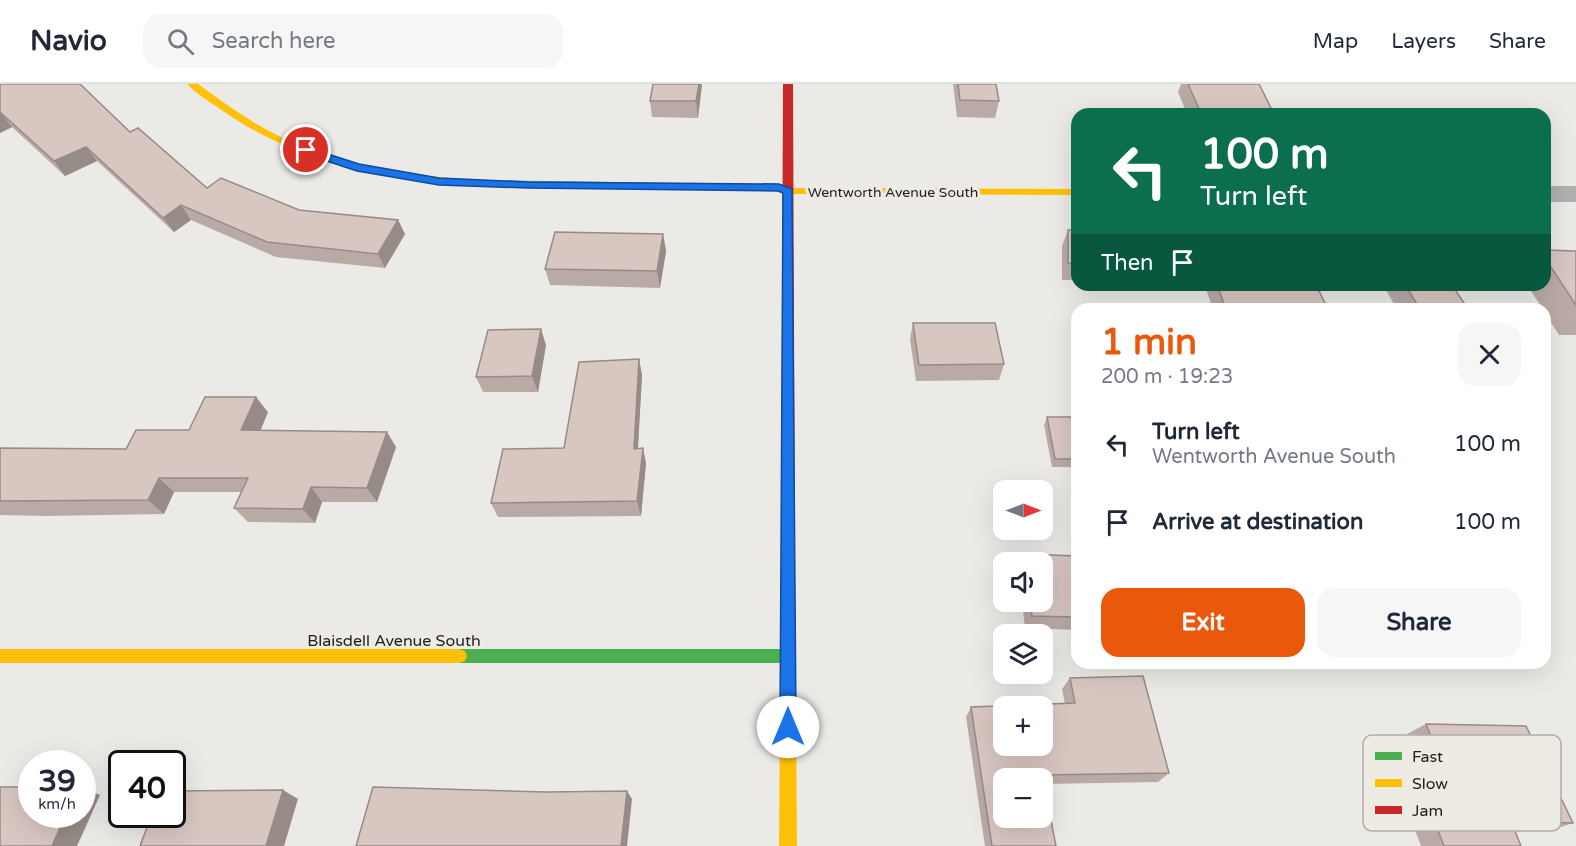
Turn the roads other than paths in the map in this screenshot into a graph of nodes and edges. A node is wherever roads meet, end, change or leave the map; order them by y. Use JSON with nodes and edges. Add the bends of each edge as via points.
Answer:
{"nodes":[{"id":1,"x":192,"y":84,"type":"edge"},
{"id":2,"x":788,"y":84,"type":"edge"},
{"id":3,"x":788,"y":191,"type":"junction"},
{"id":4,"x":1071,"y":192,"type":"edge"},
{"id":5,"x":1551,"y":194,"type":"edge"},
{"id":6,"x":1576,"y":194,"type":"edge"},
{"id":7,"x":0,"y":656,"type":"edge"},
{"id":8,"x":788,"y":656,"type":"junction"},
{"id":9,"x":788,"y":846,"type":"edge"}],
"edges":[{"from":1,"to":3,"type":"street","name":"Wentworth Avenue South","via":[[289,145],[357,167],[439,181],[779,187]]},
{"from":2,"to":3,"type":"street"},
{"from":3,"to":4,"type":"street","name":"Wentworth Avenue South"},
{"from":3,"to":8,"type":"street"},
{"from":5,"to":6,"type":"street"},
{"from":7,"to":8,"type":"street","name":"Blaisdell Avenue South"},
{"from":8,"to":9,"type":"street"}]}
